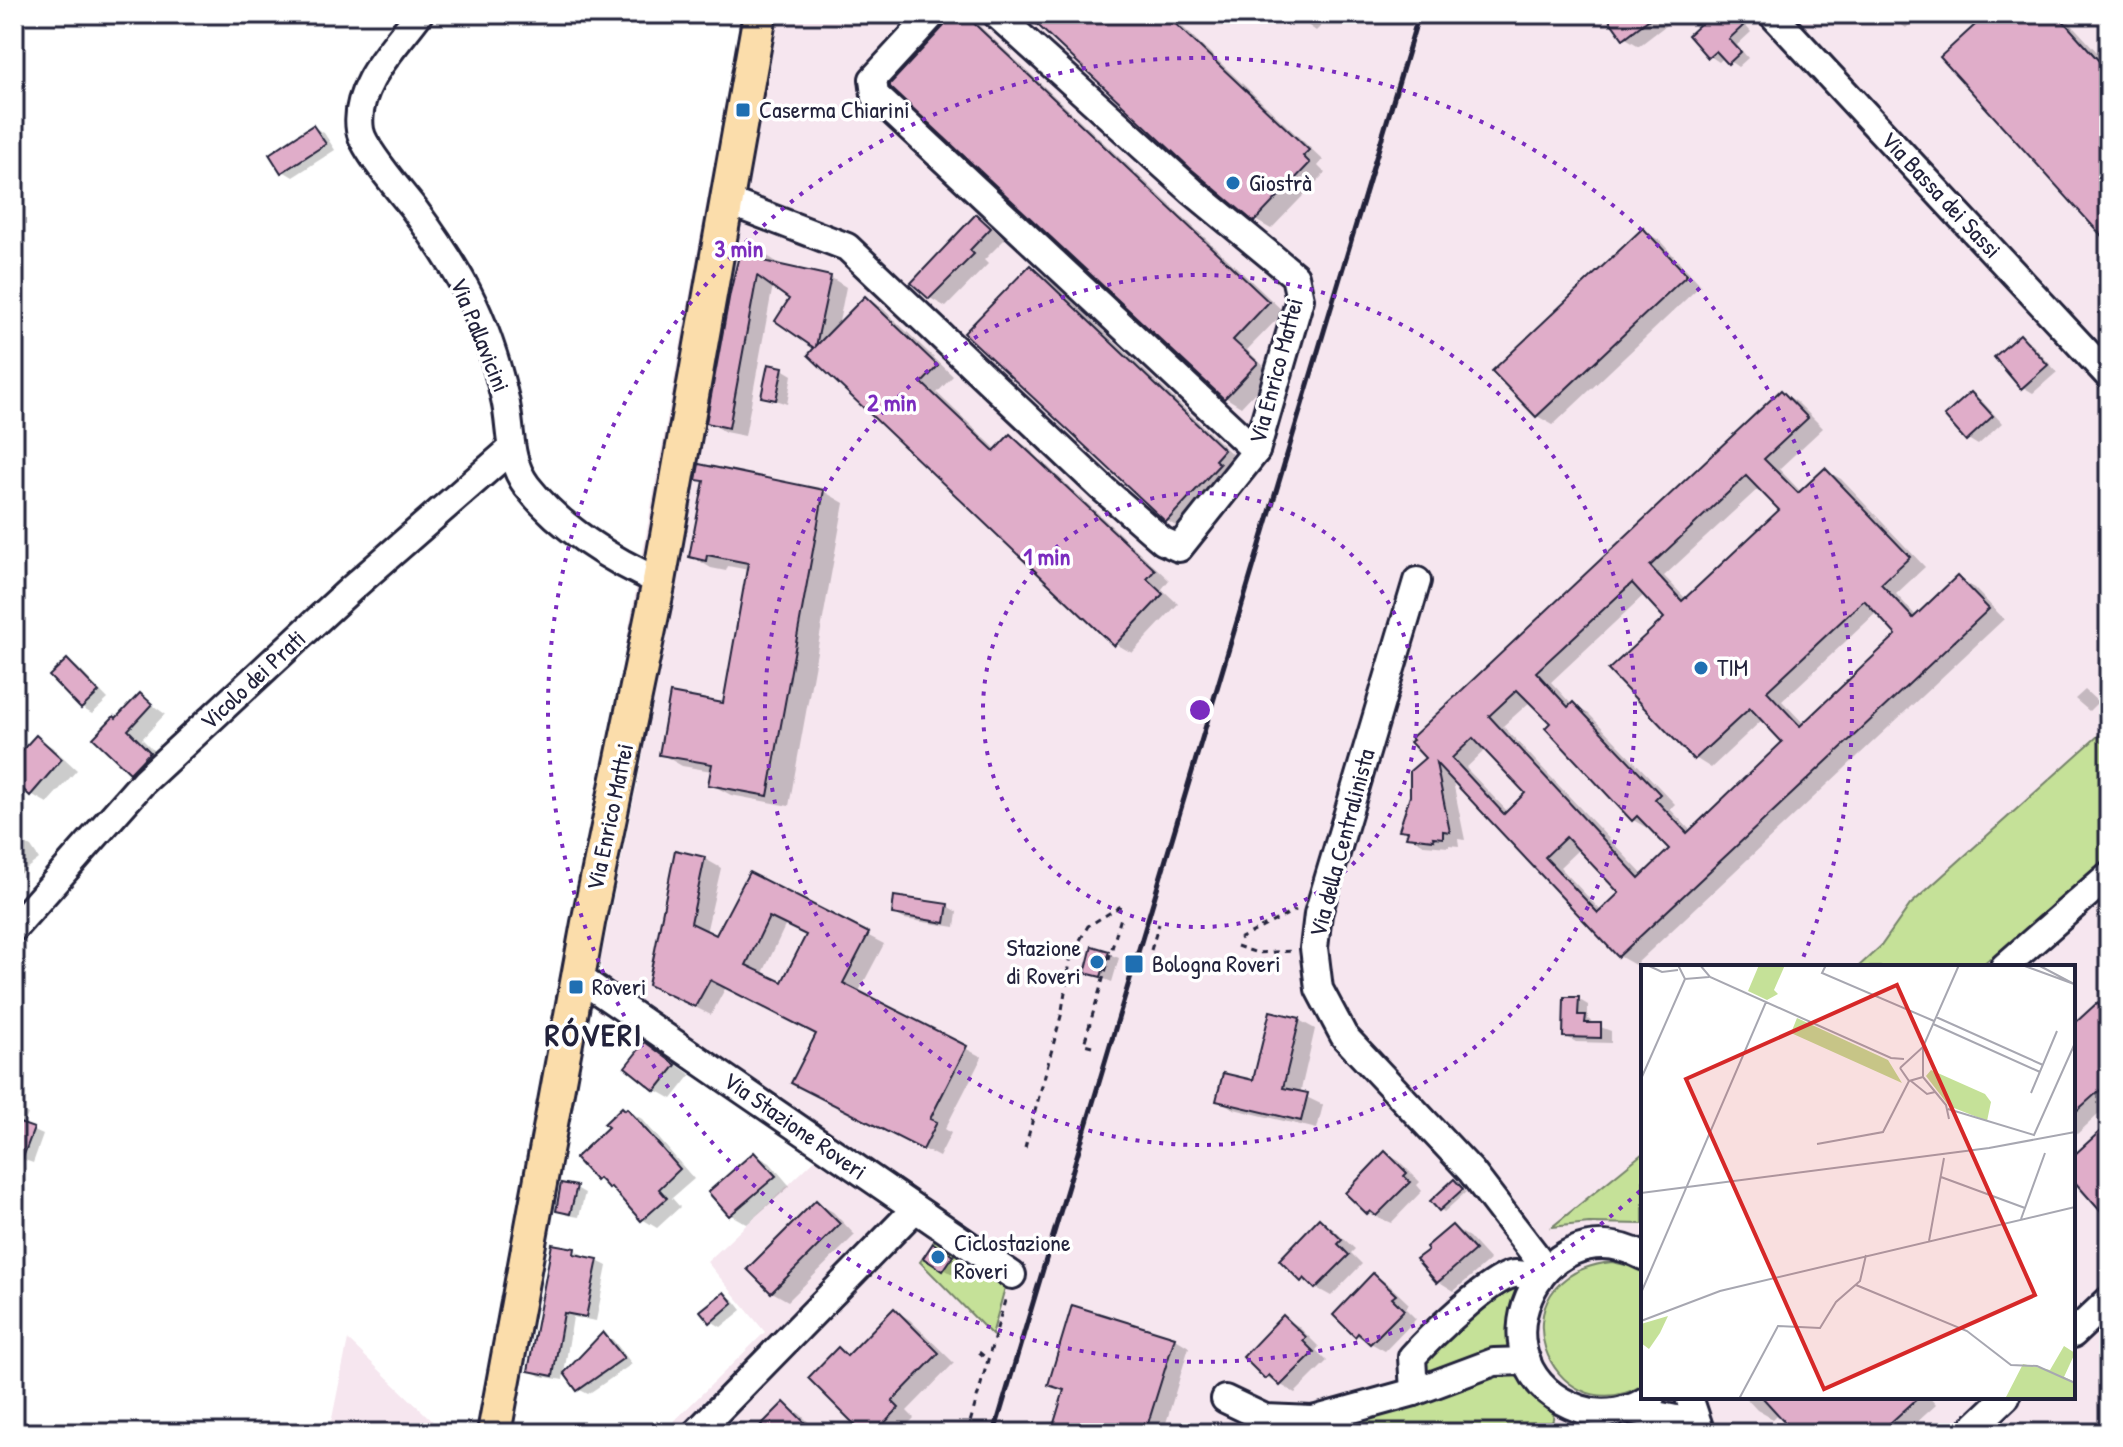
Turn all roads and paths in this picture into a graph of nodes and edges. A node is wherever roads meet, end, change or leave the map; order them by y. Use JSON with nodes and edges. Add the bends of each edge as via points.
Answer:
{"nodes":[{"id":1,"x":419,"y":14,"type":"edge"},
{"id":2,"x":760,"y":14,"type":"edge"},
{"id":3,"x":933,"y":14,"type":"edge"},
{"id":4,"x":996,"y":14,"type":"edge"},
{"id":5,"x":1772,"y":14,"type":"edge"},
{"id":6,"x":727,"y":201,"type":"junction"},
{"id":7,"x":2109,"y":376,"type":"edge"},
{"id":8,"x":510,"y":450,"type":"junction"},
{"id":9,"x":1256,"y":451,"type":"junction"},
{"id":10,"x":659,"y":581,"type":"junction"},
{"id":11,"x":1417,"y":581,"type":"dead end"},
{"id":12,"x":2109,"y":875,"type":"edge"},
{"id":13,"x":1121,"y":906,"type":"dead end"},
{"id":14,"x":1299,"y":909,"type":"dead end"},
{"id":15,"x":1122,"y":914,"type":"dead end"},
{"id":16,"x":1159,"y":924,"type":"dead end"},
{"id":17,"x":14,"y":928,"type":"edge"},
{"id":18,"x":1239,"y":939,"type":"dead end"},
{"id":19,"x":1237,"y":946,"type":"dead end"},
{"id":20,"x":1151,"y":950,"type":"dead end"},
{"id":21,"x":1314,"y":950,"type":"junction"},
{"id":22,"x":2006,"y":965,"type":"edge"},
{"id":23,"x":578,"y":977,"type":"junction"},
{"id":24,"x":1092,"y":1046,"type":"dead end"},
{"id":25,"x":1025,"y":1148,"type":"dead end"},
{"id":26,"x":915,"y":1209,"type":"junction"},
{"id":27,"x":1641,"y":1255,"type":"edge"},
{"id":28,"x":1542,"y":1274,"type":"junction"},
{"id":29,"x":1012,"y":1275,"type":"joint"},
{"id":30,"x":2109,"y":1300,"type":"edge"},
{"id":31,"x":2075,"y":1332,"type":"edge"},
{"id":32,"x":979,"y":1352,"type":"dead end"},
{"id":33,"x":988,"y":1360,"type":"junction"},
{"id":34,"x":1527,"y":1361,"type":"junction"},
{"id":35,"x":1414,"y":1392,"type":"junction"},
{"id":36,"x":1225,"y":1399,"type":"dead end"},
{"id":37,"x":1647,"y":1399,"type":"edge"},
{"id":38,"x":1690,"y":1399,"type":"edge"},
{"id":39,"x":2004,"y":1399,"type":"edge"},
{"id":40,"x":1626,"y":1409,"type":"junction"},
{"id":41,"x":1280,"y":1426,"type":"edge"},
{"id":42,"x":494,"y":1433,"type":"edge"},
{"id":43,"x":696,"y":1433,"type":"edge"},
{"id":44,"x":967,"y":1433,"type":"edge"},
{"id":45,"x":1700,"y":1433,"type":"edge"},
{"id":46,"x":1968,"y":1433,"type":"edge"}],
"edges":[{"from":1,"to":8,"type":"street","name":"Via Pallavicini","via":[[369,82],[360,131],[468,292],[500,379]]},
{"from":2,"to":6,"type":"main road","name":"Via Enrico Mattei"},
{"from":3,"to":9,"type":"street","via":[[873,79],[875,95]]},
{"from":4,"to":9,"type":"street","name":"Via Enrico Mattei","via":[[1295,276],[1300,299]]},
{"from":5,"to":7,"type":"street","name":"Via Bassa dei Sassi"},
{"from":6,"to":9,"type":"street","name":"Via Enrico Mattei","via":[[847,247],[1163,541],[1179,548]]},
{"from":6,"to":10,"type":"main road","name":"Via Enrico Mattei"},
{"from":8,"to":10,"type":"street","name":"Via Pallavicini","via":[[526,484],[551,512],[584,538]]},
{"from":8,"to":17,"type":"street","name":"Vicolo dei Prati","via":[[144,781]]},
{"from":10,"to":23,"type":"main road","name":"Via Enrico Mattei"},
{"from":11,"to":21,"type":"street","name":"Via della Centralinista","via":[[1331,866]]},
{"from":12,"to":22,"type":"street"},
{"from":13,"to":25,"type":"path","via":[[1088,926],[1071,956],[1061,1016]]},
{"from":14,"to":18,"type":"path"},
{"from":15,"to":24,"type":"path","via":[[1084,1044]]},
{"from":16,"to":20,"type":"path"},
{"from":19,"to":21,"type":"path","via":[[1257,953]]},
{"from":21,"to":28,"type":"street","name":"Via della Centralinista","via":[[1319,989],[1344,1036],[1471,1171]]},
{"from":23,"to":26,"type":"street","name":"Via Stazione Roveri"},
{"from":23,"to":42,"type":"main road","name":"Via Enrico Mattei"},
{"from":26,"to":29,"type":"street","name":"Via Stazione Roveri"},
{"from":26,"to":43,"type":"street"},
{"from":27,"to":28,"type":"street","via":[[1601,1246],[1581,1249]]},
{"from":28,"to":34,"type":"street","via":[[1525,1302],[1521,1322]]},
{"from":28,"to":35,"type":"street","via":[[1514,1274],[1492,1284],[1426,1341],[1412,1357]]},
{"from":29,"to":33,"type":"path"},
{"from":30,"to":31,"type":"street"},
{"from":32,"to":33,"type":"path"},
{"from":33,"to":44,"type":"path"},
{"from":34,"to":35,"type":"street","via":[[1494,1362]]},
{"from":34,"to":40,"type":"street","via":[[1550,1393],[1567,1404],[1586,1411]]},
{"from":35,"to":41,"type":"street"},
{"from":36,"to":41,"type":"street"},
{"from":37,"to":40,"type":"street"},
{"from":38,"to":45,"type":"street"},
{"from":39,"to":46,"type":"street"},
{"from":40,"to":45,"type":"street","via":[[1676,1419]]}]}
